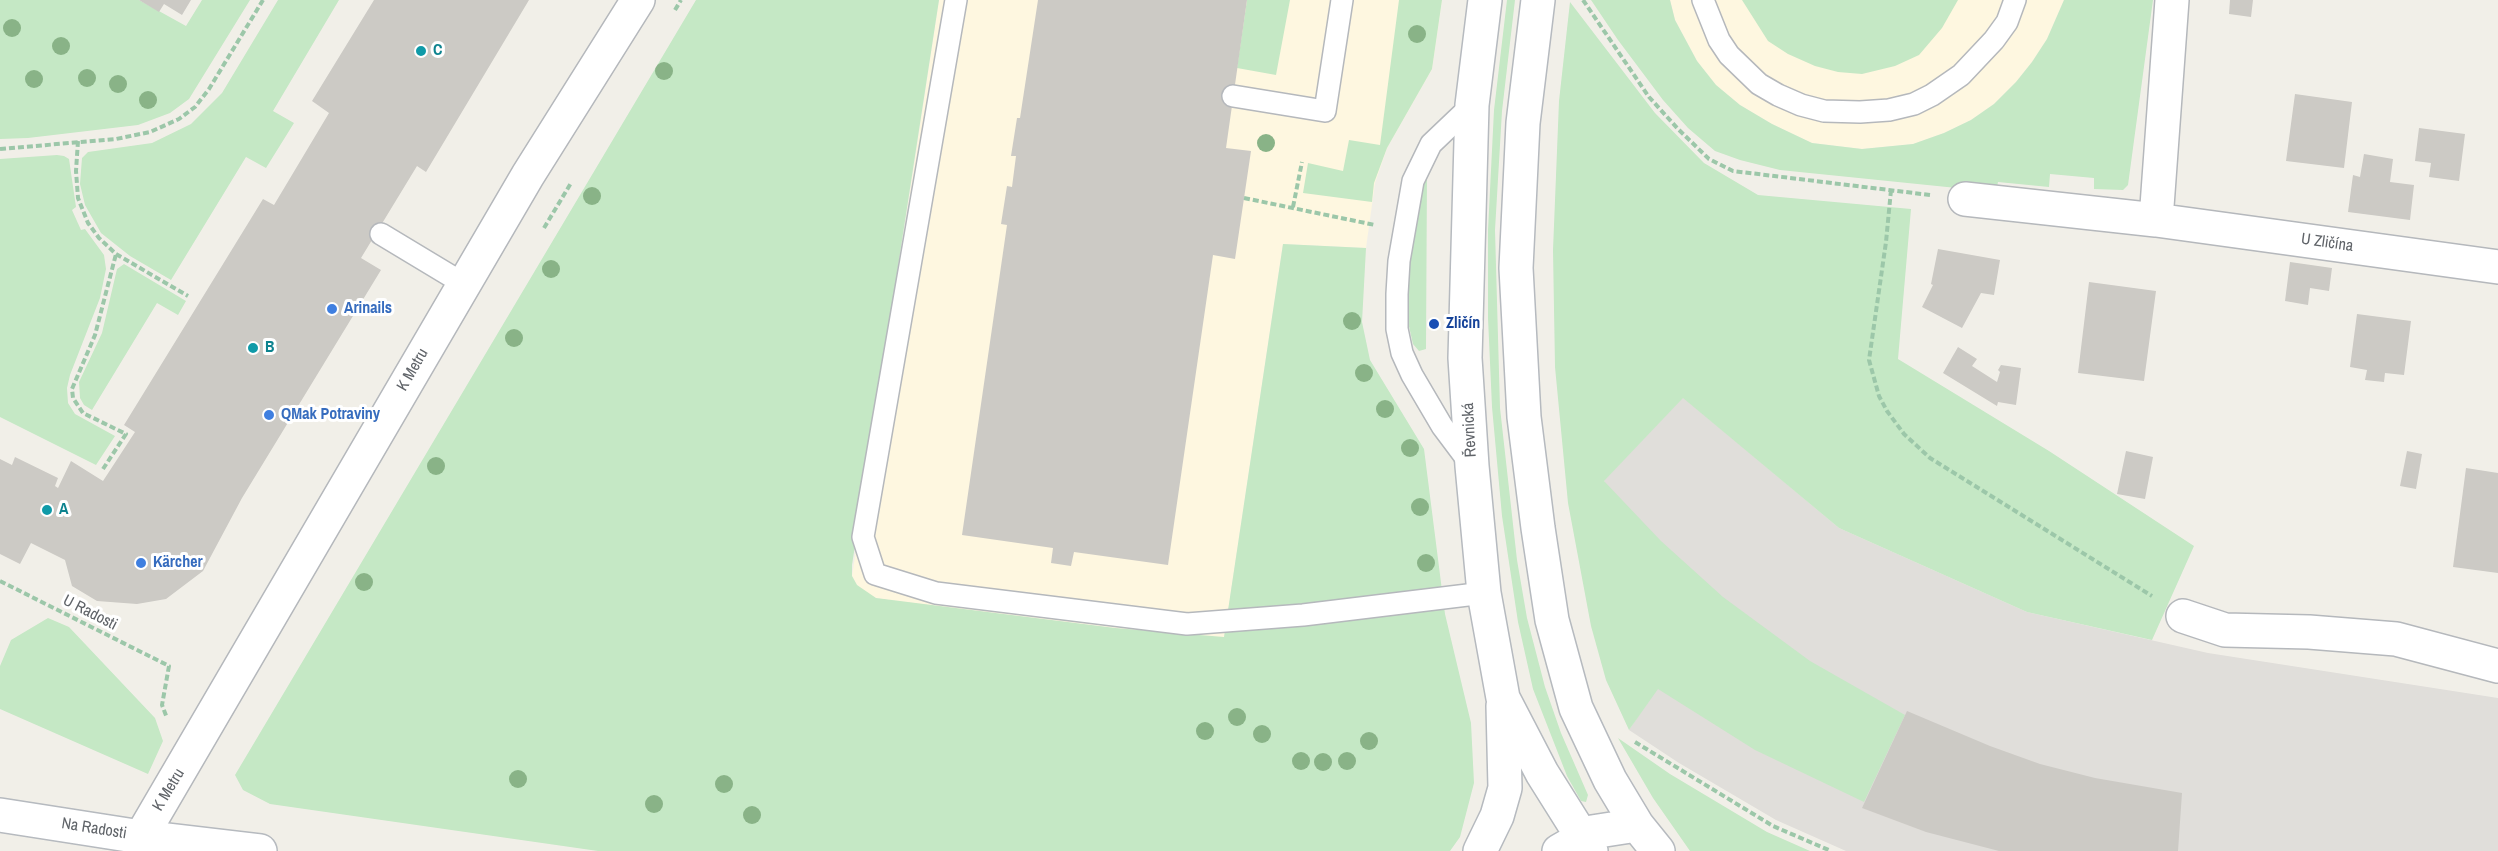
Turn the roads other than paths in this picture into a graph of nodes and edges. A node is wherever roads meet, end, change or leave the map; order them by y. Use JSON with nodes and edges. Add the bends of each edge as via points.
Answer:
{"nodes":[{"id":1,"x":638,"y":0,"type":"edge"},
{"id":2,"x":956,"y":0,"type":"edge"},
{"id":3,"x":1342,"y":0,"type":"edge"},
{"id":4,"x":1485,"y":0,"type":"edge"},
{"id":5,"x":1538,"y":0,"type":"edge"},
{"id":6,"x":1703,"y":0,"type":"edge"},
{"id":7,"x":2015,"y":0,"type":"edge"},
{"id":8,"x":2172,"y":0,"type":"edge"},
{"id":9,"x":1233,"y":96,"type":"dead end"},
{"id":10,"x":1472,"y":105,"type":"junction"},
{"id":11,"x":1965,"y":199,"type":"road end"},
{"id":12,"x":2156,"y":220,"type":"junction"},
{"id":13,"x":381,"y":234,"type":"dead end"},
{"id":14,"x":2498,"y":267,"type":"edge"},
{"id":15,"x":464,"y":284,"type":"junction"},
{"id":16,"x":1472,"y":466,"type":"junction"},
{"id":17,"x":1484,"y":593,"type":"junction"},
{"id":18,"x":2183,"y":616,"type":"road end"},
{"id":19,"x":2498,"y":666,"type":"edge"},
{"id":20,"x":1503,"y":698,"type":"junction"},
{"id":21,"x":0,"y":815,"type":"edge"},
{"id":22,"x":141,"y":837,"type":"junction"},
{"id":23,"x":1633,"y":838,"type":"edge"},
{"id":24,"x":1577,"y":847,"type":"edge"},
{"id":25,"x":260,"y":851,"type":"edge"},
{"id":26,"x":1480,"y":851,"type":"edge"},
{"id":27,"x":1658,"y":851,"type":"edge"}],
"edges":[{"from":1,"to":15,"type":"main road","name":"K Metru"},
{"from":2,"to":17,"type":"lane","via":[[863,537],[875,574],[936,593],[1187,624],[1303,615]]},
{"from":3,"to":9,"type":"lane","via":[[1324,111]]},
{"from":4,"to":10,"type":"main road","name":"Řevnická"},
{"from":5,"to":23,"type":"main road","via":[[1523,123],[1516,268],[1525,428],[1552,620],[1576,708]]},
{"from":6,"to":7,"type":"lane","via":[[1729,55],[1759,84],[1801,105],[1824,111],[1860,112],[1889,110],[1932,96],[1961,75],[1994,40],[2007,22]]},
{"from":8,"to":12,"type":"main road"},
{"from":10,"to":16,"type":"main road","name":"Řevnická","via":[[1466,358]]},
{"from":10,"to":16,"type":"lane","via":[[1431,144],[1415,175],[1397,294],[1402,353],[1442,426]]},
{"from":11,"to":12,"type":"main road","name":"U Zličína"},
{"from":12,"to":14,"type":"main road","name":"U Zličína"},
{"from":13,"to":15,"type":"lane"},
{"from":15,"to":22,"type":"main road","name":"K Metru"},
{"from":16,"to":17,"type":"main road","name":"Řevnická"},
{"from":17,"to":20,"type":"main road","name":"Řevnická"},
{"from":18,"to":19,"type":"main road","via":[[2225,630],[2396,639]]},
{"from":20,"to":24,"type":"main road","name":"Řevnická"},
{"from":20,"to":26,"type":"main road","via":[[1505,788]]},
{"from":21,"to":22,"type":"main road","name":"Na Radosti"},
{"from":22,"to":25,"type":"main road","name":"Na Radosti"},
{"from":23,"to":24,"type":"main road","via":[[1604,828],[1592,831]]},
{"from":23,"to":27,"type":"main road"}]}
